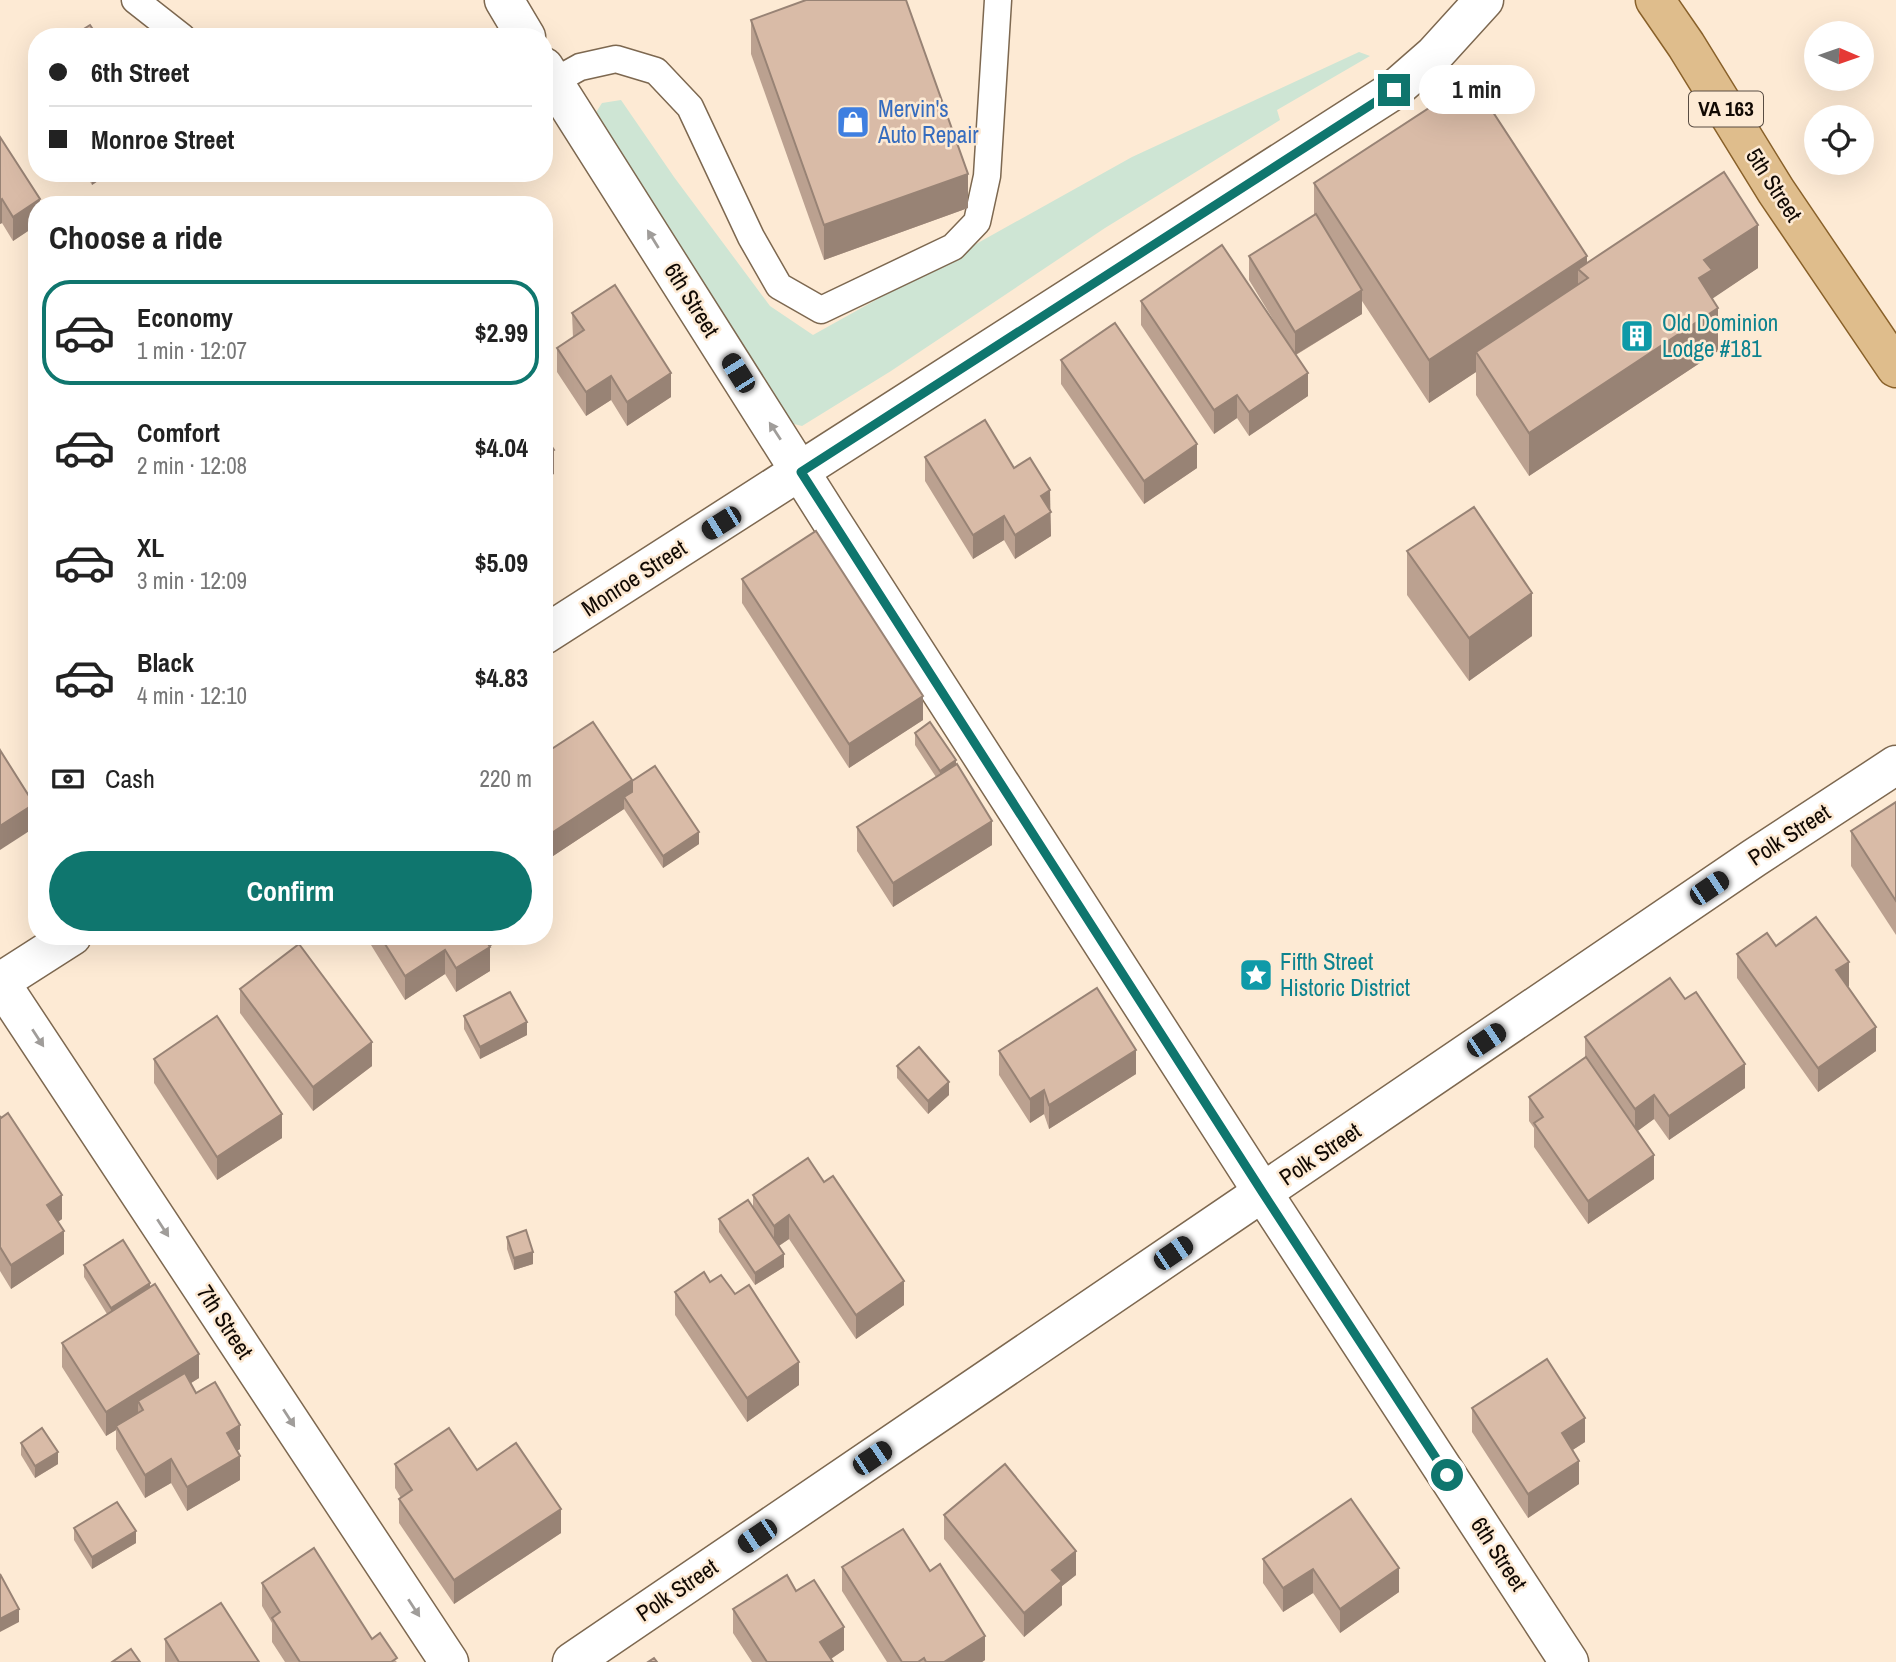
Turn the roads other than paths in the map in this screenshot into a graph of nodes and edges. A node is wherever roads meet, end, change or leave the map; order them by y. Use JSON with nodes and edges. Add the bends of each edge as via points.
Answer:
{"nodes":[{"id":1,"x":135,"y":0,"type":"edge"},
{"id":2,"x":504,"y":0,"type":"edge"},
{"id":3,"x":998,"y":0,"type":"edge"},
{"id":4,"x":1485,"y":0,"type":"edge"},
{"id":5,"x":1655,"y":0,"type":"edge"},
{"id":6,"x":171,"y":28,"type":"edge"},
{"id":7,"x":521,"y":28,"type":"edge"},
{"id":8,"x":553,"y":73,"type":"edge"},
{"id":9,"x":553,"y":80,"type":"edge"},
{"id":10,"x":1896,"y":368,"type":"edge"},
{"id":11,"x":801,"y":472,"type":"junction"},
{"id":12,"x":553,"y":629,"type":"edge"},
{"id":13,"x":1896,"y":765,"type":"edge"},
{"id":14,"x":58,"y":945,"type":"edge"},
{"id":15,"x":0,"y":982,"type":"edge"},
{"id":16,"x":1263,"y":1193,"type":"junction"},
{"id":17,"x":449,"y":1662,"type":"edge"},
{"id":18,"x":572,"y":1662,"type":"edge"},
{"id":19,"x":1569,"y":1662,"type":"edge"}],
"edges":[{"from":1,"to":6,"type":"lane"},
{"from":2,"to":7,"type":"street"},
{"from":3,"to":8,"type":"lane","via":[[987,176],[977,222],[953,247],[821,310],[779,286],[690,107],[656,71],[616,58]]},
{"from":4,"to":11,"type":"street","name":"Monroe Street","via":[[1394,90]]},
{"from":5,"to":10,"type":"main road","name":"5th Street","number":"VA 163"},
{"from":11,"to":9,"type":"street","name":"6th Street","one_way":true},
{"from":11,"to":12,"type":"street","name":"Monroe Street"},
{"from":11,"to":16,"type":"street","name":"6th Street"},
{"from":13,"to":16,"type":"street","name":"Polk Street"},
{"from":14,"to":15,"type":"street"},
{"from":15,"to":17,"type":"street","name":"7th Street","one_way":true},
{"from":16,"to":18,"type":"street","name":"Polk Street"},
{"from":16,"to":19,"type":"street","name":"6th Street"}]}
